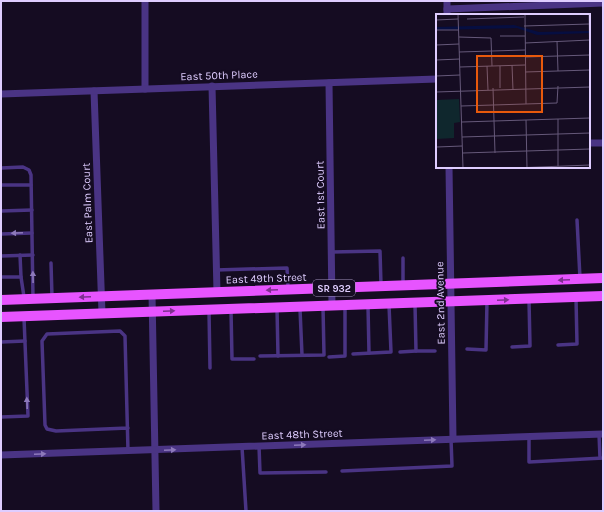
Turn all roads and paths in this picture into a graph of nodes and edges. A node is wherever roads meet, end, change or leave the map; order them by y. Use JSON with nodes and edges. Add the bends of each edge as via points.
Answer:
{"nodes":[{"id":1,"x":145,"y":1,"type":"edge"},
{"id":2,"x":447,"y":1,"type":"edge"},
{"id":3,"x":603,"y":3,"type":"edge"},
{"id":4,"x":447,"y":12,"type":"edge"},
{"id":5,"x":436,"y":79,"type":"edge"},
{"id":6,"x":329,"y":83,"type":"junction"},
{"id":7,"x":212,"y":86,"type":"junction"},
{"id":8,"x":145,"y":89,"type":"junction"},
{"id":9,"x":94,"y":91,"type":"junction"},
{"id":10,"x":1,"y":94,"type":"edge"},
{"id":11,"x":590,"y":143,"type":"edge"},
{"id":12,"x":603,"y":143,"type":"edge"},
{"id":13,"x":1,"y":168,"type":"edge"},
{"id":14,"x":449,"y":168,"type":"edge"},
{"id":15,"x":1,"y":185,"type":"edge"},
{"id":16,"x":31,"y":185,"type":"junction"},
{"id":17,"x":32,"y":210,"type":"junction"},
{"id":18,"x":1,"y":211,"type":"edge"},
{"id":19,"x":577,"y":220,"type":"dead end"},
{"id":20,"x":32,"y":233,"type":"junction"},
{"id":21,"x":1,"y":234,"type":"edge"},
{"id":22,"x":332,"y":252,"type":"junction"},
{"id":23,"x":20,"y":255,"type":"junction"},
{"id":24,"x":33,"y":255,"type":"junction"},
{"id":25,"x":1,"y":256,"type":"edge"},
{"id":26,"x":403,"y":258,"type":"dead end"},
{"id":27,"x":51,"y":263,"type":"dead end"},
{"id":28,"x":216,"y":270,"type":"junction"},
{"id":29,"x":21,"y":277,"type":"junction"},
{"id":30,"x":1,"y":278,"type":"edge"},
{"id":31,"x":603,"y":278,"type":"edge"},
{"id":32,"x":580,"y":279,"type":"junction"},
{"id":33,"x":450,"y":284,"type":"junction"},
{"id":34,"x":403,"y":285,"type":"junction"},
{"id":35,"x":381,"y":286,"type":"junction"},
{"id":36,"x":332,"y":288,"type":"junction"},
{"id":37,"x":288,"y":289,"type":"junction"},
{"id":38,"x":216,"y":292,"type":"junction"},
{"id":39,"x":152,"y":294,"type":"junction"},
{"id":40,"x":102,"y":296,"type":"junction"},
{"id":41,"x":603,"y":296,"type":"edge"},
{"id":42,"x":576,"y":297,"type":"junction"},
{"id":43,"x":52,"y":298,"type":"junction"},
{"id":44,"x":529,"y":298,"type":"junction"},
{"id":45,"x":29,"y":299,"type":"junction"},
{"id":46,"x":1,"y":300,"type":"edge"},
{"id":47,"x":487,"y":300,"type":"junction"},
{"id":48,"x":450,"y":301,"type":"junction"},
{"id":49,"x":415,"y":302,"type":"junction"},
{"id":50,"x":368,"y":304,"type":"junction"},
{"id":51,"x":389,"y":304,"type":"junction"},
{"id":52,"x":346,"y":305,"type":"junction"},
{"id":53,"x":328,"y":306,"type":"junction"},
{"id":54,"x":277,"y":307,"type":"junction"},
{"id":55,"x":300,"y":307,"type":"junction"},
{"id":56,"x":231,"y":309,"type":"junction"},
{"id":57,"x":209,"y":310,"type":"junction"},
{"id":58,"x":152,"y":312,"type":"junction"},
{"id":59,"x":102,"y":313,"type":"junction"},
{"id":60,"x":24,"y":316,"type":"junction"},
{"id":61,"x":1,"y":317,"type":"edge"},
{"id":62,"x":25,"y":341,"type":"junction"},
{"id":63,"x":1,"y":342,"type":"edge"},
{"id":64,"x":558,"y":345,"type":"dead end"},
{"id":65,"x":512,"y":347,"type":"dead end"},
{"id":66,"x":467,"y":349,"type":"dead end"},
{"id":67,"x":416,"y":351,"type":"junction"},
{"id":68,"x":435,"y":351,"type":"dead end"},
{"id":69,"x":400,"y":352,"type":"dead end"},
{"id":70,"x":369,"y":353,"type":"junction"},
{"id":71,"x":353,"y":354,"type":"dead end"},
{"id":72,"x":260,"y":356,"type":"dead end"},
{"id":73,"x":278,"y":356,"type":"junction"},
{"id":74,"x":302,"y":356,"type":"junction"},
{"id":75,"x":329,"y":357,"type":"dead end"},
{"id":76,"x":254,"y":359,"type":"dead end"},
{"id":77,"x":210,"y":368,"type":"dead end"},
{"id":78,"x":1,"y":417,"type":"edge"},
{"id":79,"x":128,"y":428,"type":"junction"},
{"id":80,"x":601,"y":434,"type":"edge"},
{"id":81,"x":528,"y":436,"type":"junction"},
{"id":82,"x":452,"y":439,"type":"junction"},
{"id":83,"x":259,"y":446,"type":"junction"},
{"id":84,"x":242,"y":447,"type":"junction"},
{"id":85,"x":155,"y":450,"type":"junction"},
{"id":86,"x":128,"y":451,"type":"junction"},
{"id":87,"x":1,"y":455,"type":"edge"},
{"id":88,"x":601,"y":458,"type":"edge"},
{"id":89,"x":342,"y":471,"type":"dead end"},
{"id":90,"x":326,"y":472,"type":"dead end"},
{"id":91,"x":156,"y":511,"type":"edge"},
{"id":92,"x":246,"y":511,"type":"edge"}],
"edges":[{"from":1,"to":8,"type":"street"},
{"from":2,"to":4,"type":"street"},
{"from":3,"to":4,"type":"street"},
{"from":5,"to":6,"type":"street","name":"East 50th Place"},
{"from":6,"to":7,"type":"street","name":"East 50th Place"},
{"from":6,"to":22,"type":"street","name":"East 1st Court"},
{"from":7,"to":8,"type":"street","name":"East 50th Place"},
{"from":7,"to":28,"type":"street"},
{"from":8,"to":9,"type":"street","name":"East 50th Place"},
{"from":9,"to":10,"type":"street","name":"East 50th Place"},
{"from":9,"to":40,"type":"street","name":"East Palm Court"},
{"from":11,"to":12,"type":"street"},
{"from":13,"to":16,"type":"lane","via":[[23,167],[29,170]]},
{"from":14,"to":33,"type":"street","name":"East 2nd Avenue"},
{"from":15,"to":16,"type":"lane"},
{"from":16,"to":17,"type":"lane"},
{"from":17,"to":18,"type":"lane"},
{"from":17,"to":20,"type":"lane"},
{"from":19,"to":32,"type":"lane"},
{"from":20,"to":21,"type":"lane","one_way":true},
{"from":20,"to":24,"type":"lane"},
{"from":22,"to":35,"type":"lane","via":[[380,251]]},
{"from":22,"to":36,"type":"street","name":"East 1st Court"},
{"from":23,"to":24,"type":"lane"},
{"from":23,"to":25,"type":"lane"},
{"from":23,"to":29,"type":"lane"},
{"from":45,"to":24,"type":"lane","one_way":true},
{"from":26,"to":34,"type":"lane"},
{"from":27,"to":43,"type":"lane"},
{"from":28,"to":37,"type":"lane","via":[[287,268]]},
{"from":28,"to":38,"type":"street"},
{"from":29,"to":30,"type":"lane"},
{"from":29,"to":45,"type":"lane"},
{"from":31,"to":32,"type":"main road","name":"East 49th Street","number":"SR 932"},
{"from":32,"to":33,"type":"main road","name":"East 49th Street","number":"SR 932","one_way":true},
{"from":33,"to":34,"type":"main road","name":"East 49th Street","number":"SR 932"},
{"from":33,"to":48,"type":"street","name":"East 2nd Avenue"},
{"from":34,"to":35,"type":"main road","name":"East 49th Street","number":"SR 932"},
{"from":35,"to":36,"type":"main road","name":"East 49th Street","number":"SR 932"},
{"from":36,"to":37,"type":"main road","name":"East 49th Street","number":"SR 932"},
{"from":36,"to":53,"type":"street","name":"East 1st Court"},
{"from":37,"to":38,"type":"main road","name":"East 49th Street","number":"SR 932","one_way":true},
{"from":38,"to":39,"type":"main road","name":"East 49th Street","number":"SR 932"},
{"from":39,"to":40,"type":"main road","name":"East 49th Street","number":"SR 932"},
{"from":39,"to":58,"type":"street"},
{"from":40,"to":43,"type":"main road","name":"East 49th Street","number":"SR 932","one_way":true},
{"from":40,"to":59,"type":"street","name":"East Palm Court"},
{"from":41,"to":42,"type":"main road","number":"SR 932"},
{"from":42,"to":44,"type":"main road","number":"SR 932"},
{"from":42,"to":64,"type":"lane","via":[[577,344]]},
{"from":43,"to":45,"type":"main road","name":"East 49th Street","number":"SR 932"},
{"from":47,"to":44,"type":"main road","number":"SR 932","one_way":true},
{"from":44,"to":65,"type":"lane","via":[[530,346]]},
{"from":45,"to":46,"type":"main road","name":"East 49th Street","number":"SR 932"},
{"from":47,"to":48,"type":"main road","number":"SR 932"},
{"from":47,"to":66,"type":"lane","via":[[486,350]]},
{"from":48,"to":49,"type":"main road","number":"SR 932"},
{"from":48,"to":82,"type":"street","name":"East 2nd Avenue"},
{"from":49,"to":51,"type":"main road","number":"SR 932"},
{"from":49,"to":67,"type":"lane"},
{"from":50,"to":51,"type":"main road","number":"SR 932"},
{"from":50,"to":52,"type":"main road","number":"SR 932"},
{"from":50,"to":70,"type":"lane"},
{"from":51,"to":70,"type":"lane","via":[[391,352]]},
{"from":52,"to":53,"type":"main road","number":"SR 932"},
{"from":52,"to":75,"type":"lane","via":[[345,356]]},
{"from":53,"to":55,"type":"main road","number":"SR 932"},
{"from":53,"to":74,"type":"lane","via":[[324,355]]},
{"from":54,"to":55,"type":"main road","number":"SR 932"},
{"from":54,"to":56,"type":"main road","number":"SR 932"},
{"from":54,"to":73,"type":"lane"},
{"from":55,"to":74,"type":"lane"},
{"from":56,"to":57,"type":"main road","number":"SR 932"},
{"from":56,"to":76,"type":"lane","via":[[232,359]]},
{"from":58,"to":57,"type":"main road","number":"SR 932","one_way":true},
{"from":57,"to":77,"type":"lane"},
{"from":58,"to":59,"type":"main road","number":"SR 932"},
{"from":58,"to":85,"type":"street"},
{"from":59,"to":60,"type":"main road","number":"SR 932"},
{"from":60,"to":61,"type":"main road","number":"SR 932"},
{"from":60,"to":62,"type":"lane"},
{"from":62,"to":63,"type":"lane"},
{"from":78,"to":62,"type":"lane","one_way":true,"via":[[28,416]]},
{"from":67,"to":68,"type":"lane"},
{"from":67,"to":69,"type":"lane"},
{"from":70,"to":71,"type":"lane"},
{"from":72,"to":73,"type":"lane"},
{"from":73,"to":74,"type":"lane"},
{"from":79,"to":79,"type":"lane","via":[[125,336],[120,331],[44,336],[44,425],[56,431]]},
{"from":79,"to":86,"type":"lane"},
{"from":80,"to":81,"type":"street","name":"East 48th Street"},
{"from":80,"to":88,"type":"lane"},
{"from":81,"to":82,"type":"street","name":"East 48th Street"},
{"from":81,"to":88,"type":"lane","via":[[529,462]]},
{"from":83,"to":82,"type":"street","name":"East 48th Street","one_way":true},
{"from":82,"to":89,"type":"lane","via":[[452,466]]},
{"from":83,"to":84,"type":"street","name":"East 48th Street"},
{"from":83,"to":90,"type":"lane","via":[[260,474]]},
{"from":85,"to":84,"type":"street","name":"East 48th Street","one_way":true},
{"from":84,"to":92,"type":"lane"},
{"from":85,"to":86,"type":"street","name":"East 48th Street"},
{"from":85,"to":91,"type":"street"},
{"from":87,"to":86,"type":"street","name":"East 48th Street","one_way":true}]}
